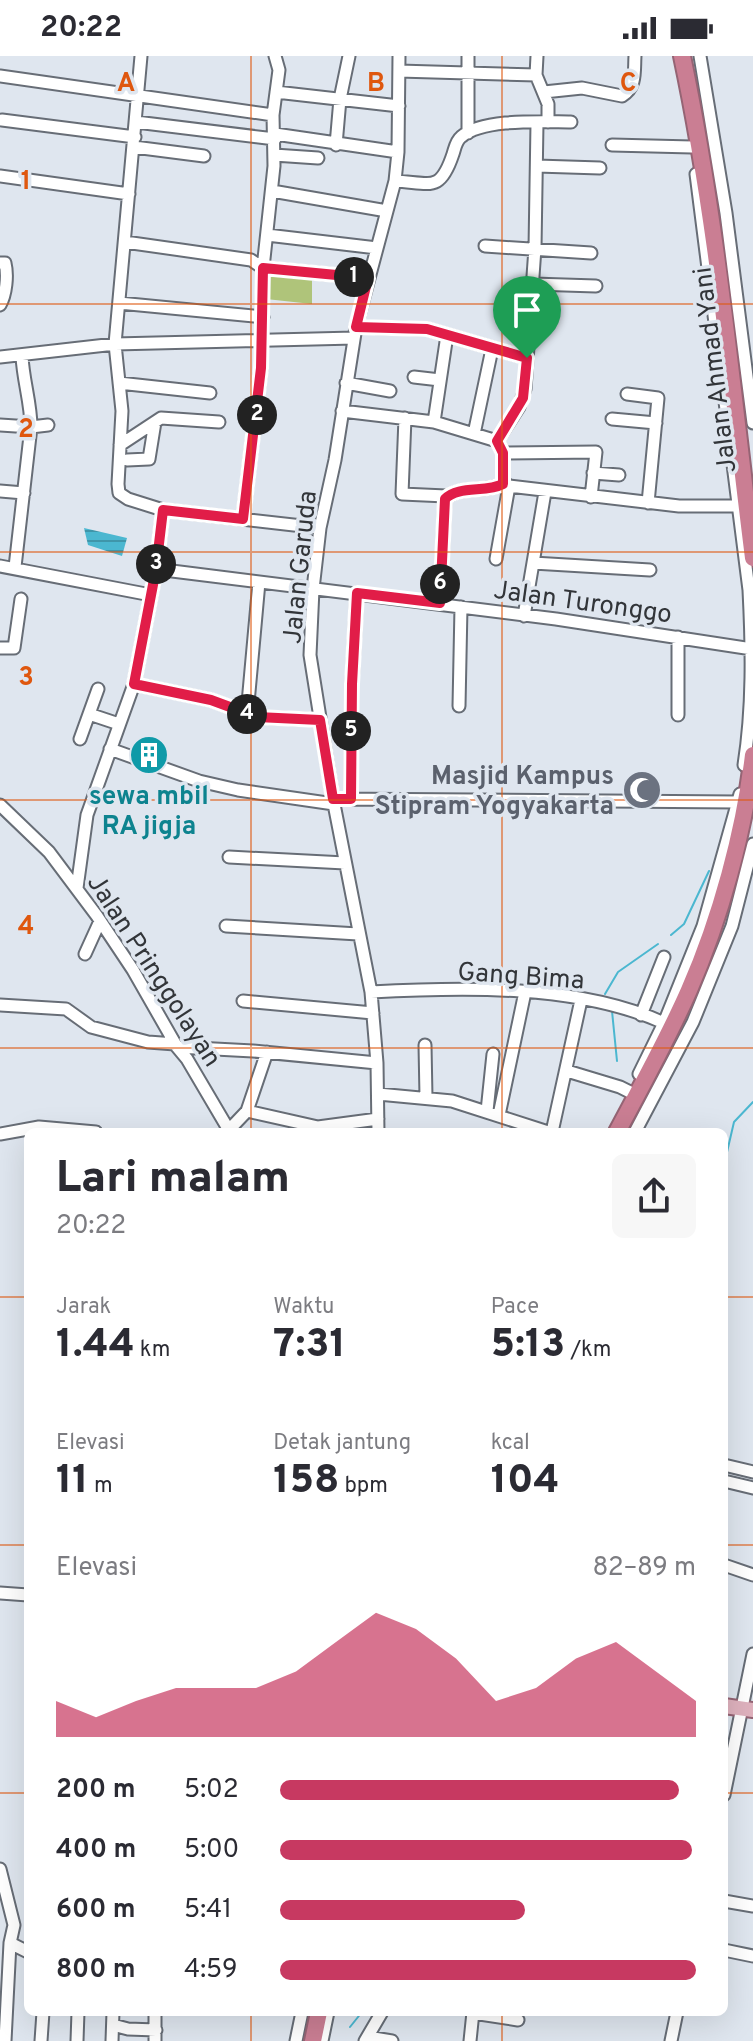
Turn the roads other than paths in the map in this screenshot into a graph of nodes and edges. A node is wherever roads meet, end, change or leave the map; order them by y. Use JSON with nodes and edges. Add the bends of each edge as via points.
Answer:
{"nodes":[{"id":1,"x":141,"y":56,"type":"edge"},
{"id":2,"x":275,"y":56,"type":"edge"},
{"id":3,"x":349,"y":56,"type":"edge"},
{"id":4,"x":399,"y":56,"type":"edge"},
{"id":5,"x":468,"y":56,"type":"edge"},
{"id":6,"x":537,"y":56,"type":"edge"},
{"id":7,"x":635,"y":56,"type":"edge"},
{"id":8,"x":676,"y":56,"type":"edge"},
{"id":9,"x":682,"y":56,"type":"edge"},
{"id":10,"x":693,"y":56,"type":"edge"},
{"id":11,"x":700,"y":56,"type":"edge"},
{"id":12,"x":399,"y":71,"type":"junction"},
{"id":13,"x":467,"y":73,"type":"junction"},
{"id":14,"x":536,"y":75,"type":"junction"},
{"id":15,"x":0,"y":76,"type":"edge"},
{"id":16,"x":276,"y":92,"type":"junction"},
{"id":17,"x":544,"y":92,"type":"junction"},
{"id":18,"x":138,"y":96,"type":"junction"},
{"id":19,"x":340,"y":99,"type":"junction"},
{"id":20,"x":399,"y":106,"type":"junction"},
{"id":21,"x":273,"y":115,"type":"junction"},
{"id":22,"x":2,"y":120,"type":"dead end"},
{"id":23,"x":136,"y":122,"type":"junction"},
{"id":24,"x":571,"y":122,"type":"dead end"},
{"id":25,"x":542,"y":123,"type":"junction"},
{"id":26,"x":468,"y":133,"type":"junction"},
{"id":27,"x":275,"y":137,"type":"junction"},
{"id":28,"x":134,"y":142,"type":"junction"},
{"id":29,"x":336,"y":145,"type":"junction"},
{"id":30,"x":612,"y":145,"type":"dead end"},
{"id":31,"x":692,"y":147,"type":"junction"},
{"id":32,"x":398,"y":152,"type":"junction"},
{"id":33,"x":274,"y":155,"type":"junction"},
{"id":34,"x":204,"y":156,"type":"dead end"},
{"id":35,"x":318,"y":158,"type":"dead end"},
{"id":36,"x":537,"y":166,"type":"junction"},
{"id":37,"x":600,"y":168,"type":"dead end"},
{"id":38,"x":0,"y":176,"type":"edge"},
{"id":39,"x":395,"y":181,"type":"junction"},
{"id":40,"x":272,"y":191,"type":"junction"},
{"id":41,"x":129,"y":194,"type":"junction"},
{"id":42,"x":387,"y":211,"type":"junction"},
{"id":43,"x":267,"y":235,"type":"junction"},
{"id":44,"x":125,"y":242,"type":"junction"},
{"id":45,"x":485,"y":246,"type":"dead end"},
{"id":46,"x":377,"y":248,"type":"junction"},
{"id":47,"x":535,"y":248,"type":"junction"},
{"id":48,"x":591,"y":253,"type":"dead end"},
{"id":49,"x":0,"y":263,"type":"edge"},
{"id":50,"x":263,"y":268,"type":"junction"},
{"id":51,"x":368,"y":278,"type":"junction"},
{"id":52,"x":533,"y":284,"type":"junction"},
{"id":53,"x":596,"y":286,"type":"dead end"},
{"id":54,"x":119,"y":303,"type":"junction"},
{"id":55,"x":0,"y":305,"type":"edge"},
{"id":56,"x":263,"y":317,"type":"junction"},
{"id":57,"x":748,"y":328,"type":"edge"},
{"id":58,"x":355,"y":332,"type":"junction"},
{"id":59,"x":447,"y":335,"type":"junction"},
{"id":60,"x":263,"y":339,"type":"junction"},
{"id":61,"x":335,"y":339,"type":"junction"},
{"id":62,"x":115,"y":344,"type":"junction"},
{"id":63,"x":492,"y":349,"type":"junction"},
{"id":64,"x":351,"y":354,"type":"junction"},
{"id":65,"x":22,"y":356,"type":"junction"},
{"id":66,"x":0,"y":357,"type":"edge"},
{"id":67,"x":527,"y":358,"type":"junction"},
{"id":68,"x":414,"y":377,"type":"dead end"},
{"id":69,"x":440,"y":380,"type":"junction"},
{"id":70,"x":119,"y":383,"type":"junction"},
{"id":71,"x":346,"y":383,"type":"junction"},
{"id":72,"x":390,"y":391,"type":"dead end"},
{"id":73,"x":210,"y":393,"type":"dead end"},
{"id":74,"x":627,"y":394,"type":"dead end"},
{"id":75,"x":342,"y":411,"type":"junction"},
{"id":76,"x":405,"y":418,"type":"junction"},
{"id":77,"x":612,"y":419,"type":"dead end"},
{"id":78,"x":155,"y":422,"type":"junction"},
{"id":79,"x":219,"y":422,"type":"dead end"},
{"id":80,"x":434,"y":422,"type":"junction"},
{"id":81,"x":656,"y":423,"type":"junction"},
{"id":82,"x":753,"y":423,"type":"edge"},
{"id":83,"x":0,"y":425,"type":"edge"},
{"id":84,"x":48,"y":425,"type":"dead end"},
{"id":85,"x":31,"y":427,"type":"junction"},
{"id":86,"x":474,"y":434,"type":"junction"},
{"id":87,"x":497,"y":441,"type":"junction"},
{"id":88,"x":120,"y":445,"type":"junction"},
{"id":89,"x":503,"y":453,"type":"junction"},
{"id":90,"x":122,"y":459,"type":"junction"},
{"id":91,"x":593,"y":473,"type":"junction"},
{"id":92,"x":619,"y":475,"type":"dead end"},
{"id":93,"x":506,"y":485,"type":"junction"},
{"id":94,"x":753,"y":489,"type":"edge"},
{"id":95,"x":0,"y":491,"type":"edge"},
{"id":96,"x":545,"y":492,"type":"junction"},
{"id":97,"x":24,"y":493,"type":"junction"},
{"id":98,"x":446,"y":496,"type":"junction"},
{"id":99,"x":591,"y":497,"type":"junction"},
{"id":100,"x":648,"y":503,"type":"junction"},
{"id":101,"x":739,"y":506,"type":"junction"},
{"id":102,"x":163,"y":510,"type":"junction"},
{"id":103,"x":243,"y":519,"type":"junction"},
{"id":104,"x":320,"y":528,"type":"junction"},
{"id":105,"x":753,"y":558,"type":"edge"},
{"id":106,"x":496,"y":559,"type":"dead end"},
{"id":107,"x":533,"y":563,"type":"junction"},
{"id":108,"x":0,"y":566,"type":"edge"},
{"id":109,"x":15,"y":567,"type":"junction"},
{"id":110,"x":156,"y":569,"type":"junction"},
{"id":111,"x":650,"y":570,"type":"dead end"},
{"id":112,"x":259,"y":582,"type":"junction"},
{"id":113,"x":313,"y":589,"type":"junction"},
{"id":114,"x":357,"y":593,"type":"junction"},
{"id":115,"x":151,"y":595,"type":"junction"},
{"id":116,"x":21,"y":599,"type":"dead end"},
{"id":117,"x":440,"y":603,"type":"junction"},
{"id":118,"x":461,"y":607,"type":"junction"},
{"id":119,"x":524,"y":616,"type":"junction"},
{"id":120,"x":678,"y":637,"type":"junction"},
{"id":121,"x":0,"y":648,"type":"edge"},
{"id":122,"x":752,"y":649,"type":"edge"},
{"id":123,"x":134,"y":684,"type":"junction"},
{"id":124,"x":98,"y":689,"type":"dead end"},
{"id":125,"x":459,"y":706,"type":"dead end"},
{"id":126,"x":89,"y":714,"type":"junction"},
{"id":127,"x":247,"y":714,"type":"junction"},
{"id":128,"x":678,"y":715,"type":"dead end"},
{"id":129,"x":320,"y":720,"type":"junction"},
{"id":130,"x":119,"y":724,"type":"junction"},
{"id":131,"x":80,"y":739,"type":"dead end"},
{"id":132,"x":110,"y":749,"type":"junction"},
{"id":133,"x":753,"y":755,"type":"edge"},
{"id":134,"x":351,"y":799,"type":"junction"},
{"id":135,"x":333,"y":801,"type":"junction"},
{"id":136,"x":0,"y":805,"type":"edge"},
{"id":137,"x":746,"y":806,"type":"edge"},
{"id":138,"x":753,"y":844,"type":"edge"},
{"id":139,"x":229,"y":857,"type":"dead end"},
{"id":140,"x":345,"y":863,"type":"junction"},
{"id":141,"x":77,"y":888,"type":"junction"},
{"id":142,"x":100,"y":921,"type":"junction"},
{"id":143,"x":226,"y":926,"type":"dead end"},
{"id":144,"x":358,"y":934,"type":"junction"},
{"id":145,"x":85,"y":954,"type":"dead end"},
{"id":146,"x":664,"y":957,"type":"dead end"},
{"id":147,"x":371,"y":992,"type":"junction"},
{"id":148,"x":525,"y":992,"type":"junction"},
{"id":149,"x":581,"y":1000,"type":"junction"},
{"id":150,"x":243,"y":1001,"type":"dead end"},
{"id":151,"x":0,"y":1005,"type":"edge"},
{"id":152,"x":373,"y":1013,"type":"junction"},
{"id":153,"x":641,"y":1015,"type":"junction"},
{"id":154,"x":664,"y":1023,"type":"junction"},
{"id":155,"x":176,"y":1045,"type":"junction"},
{"id":156,"x":425,"y":1045,"type":"dead end"},
{"id":157,"x":267,"y":1052,"type":"junction"},
{"id":158,"x":493,"y":1054,"type":"dead end"},
{"id":159,"x":377,"y":1063,"type":"junction"},
{"id":160,"x":567,"y":1071,"type":"junction"},
{"id":161,"x":630,"y":1092,"type":"junction"},
{"id":162,"x":378,"y":1094,"type":"junction"},
{"id":163,"x":426,"y":1097,"type":"junction"},
{"id":164,"x":247,"y":1111,"type":"junction"},
{"id":165,"x":493,"y":1113,"type":"junction"},
{"id":166,"x":378,"y":1119,"type":"junction"},
{"id":167,"x":227,"y":1128,"type":"edge"},
{"id":168,"x":232,"y":1128,"type":"edge"},
{"id":169,"x":378,"y":1128,"type":"edge"},
{"id":170,"x":538,"y":1128,"type":"edge"},
{"id":171,"x":551,"y":1128,"type":"edge"},
{"id":172,"x":612,"y":1128,"type":"edge"},
{"id":173,"x":619,"y":1128,"type":"edge"},
{"id":174,"x":630,"y":1128,"type":"edge"},
{"id":175,"x":637,"y":1128,"type":"edge"},
{"id":176,"x":24,"y":1130,"type":"edge"},
{"id":177,"x":0,"y":1134,"type":"edge"},
{"id":178,"x":728,"y":1466,"type":"edge"},
{"id":179,"x":753,"y":1472,"type":"edge"},
{"id":180,"x":728,"y":1482,"type":"edge"},
{"id":181,"x":753,"y":1488,"type":"edge"},
{"id":182,"x":728,"y":1566,"type":"edge"},
{"id":183,"x":753,"y":1575,"type":"edge"},
{"id":184,"x":0,"y":1593,"type":"edge"},
{"id":185,"x":24,"y":1595,"type":"edge"},
{"id":186,"x":753,"y":1654,"type":"edge"},
{"id":187,"x":746,"y":1709,"type":"edge"},
{"id":188,"x":729,"y":1740,"type":"edge"},
{"id":189,"x":0,"y":1869,"type":"edge"},
{"id":190,"x":728,"y":1902,"type":"edge"},
{"id":191,"x":753,"y":1906,"type":"edge"},
{"id":192,"x":10,"y":1943,"type":"junction"},
{"id":193,"x":24,"y":1950,"type":"edge"},
{"id":194,"x":728,"y":1951,"type":"edge"},
{"id":195,"x":753,"y":1956,"type":"edge"},
{"id":196,"x":3,"y":2006,"type":"edge"},
{"id":197,"x":43,"y":2016,"type":"edge"},
{"id":198,"x":78,"y":2016,"type":"edge"},
{"id":199,"x":301,"y":2016,"type":"edge"},
{"id":200,"x":308,"y":2016,"type":"edge"},
{"id":201,"x":318,"y":2016,"type":"edge"},
{"id":202,"x":327,"y":2016,"type":"edge"},
{"id":203,"x":380,"y":2016,"type":"edge"},
{"id":204,"x":473,"y":2016,"type":"edge"},
{"id":205,"x":496,"y":2016,"type":"edge"},
{"id":206,"x":676,"y":2016,"type":"edge"},
{"id":207,"x":113,"y":2018,"type":"edge"},
{"id":208,"x":518,"y":2020,"type":"dead end"},
{"id":209,"x":155,"y":2035,"type":"edge"},
{"id":210,"x":366,"y":2039,"type":"edge"},
{"id":211,"x":5,"y":2041,"type":"edge"},
{"id":212,"x":41,"y":2041,"type":"edge"},
{"id":213,"x":77,"y":2041,"type":"edge"},
{"id":214,"x":112,"y":2041,"type":"edge"},
{"id":215,"x":296,"y":2041,"type":"edge"},
{"id":216,"x":303,"y":2041,"type":"edge"},
{"id":217,"x":313,"y":2041,"type":"edge"},
{"id":218,"x":322,"y":2041,"type":"edge"},
{"id":219,"x":392,"y":2041,"type":"edge"},
{"id":220,"x":470,"y":2041,"type":"edge"},
{"id":221,"x":671,"y":2041,"type":"edge"}],
"edges":[{"from":1,"to":18,"type":"street"},
{"from":2,"to":16,"type":"street"},
{"from":3,"to":19,"type":"street"},
{"from":4,"to":12,"type":"street","name":"Jalan Garuda"},
{"from":5,"to":13,"type":"street"},
{"from":6,"to":14,"type":"street"},
{"from":7,"to":17,"type":"street","via":[[634,82],[622,96],[582,88]]},
{"from":8,"to":31,"type":"street"},
{"from":9,"to":105,"type":"highway","name":"Jalan Ahmad Yani","via":[[706,188]]},
{"from":10,"to":94,"type":"highway","name":"Jalan Ahmad Yani","via":[[734,320]]},
{"from":11,"to":57,"type":"street"},
{"from":12,"to":13,"type":"street"},
{"from":12,"to":20,"type":"street","name":"Jalan Garuda"},
{"from":13,"to":14,"type":"street"},
{"from":13,"to":26,"type":"street"},
{"from":14,"to":17,"type":"street"},
{"from":15,"to":18,"type":"street"},
{"from":16,"to":19,"type":"street"},
{"from":16,"to":21,"type":"street"},
{"from":17,"to":25,"type":"street"},
{"from":18,"to":21,"type":"street"},
{"from":18,"to":23,"type":"street"},
{"from":19,"to":20,"type":"street"},
{"from":19,"to":29,"type":"street"},
{"from":20,"to":32,"type":"street","name":"Jalan Garuda"},
{"from":21,"to":27,"type":"street"},
{"from":22,"to":28,"type":"street"},
{"from":23,"to":27,"type":"street"},
{"from":23,"to":28,"type":"street"},
{"from":24,"to":25,"type":"street"},
{"from":25,"to":26,"type":"street","via":[[493,125]]},
{"from":25,"to":36,"type":"street"},
{"from":26,"to":39,"type":"street","via":[[457,141],[440,180]]},
{"from":27,"to":29,"type":"street"},
{"from":27,"to":33,"type":"street"},
{"from":28,"to":34,"type":"street"},
{"from":28,"to":41,"type":"street"},
{"from":29,"to":32,"type":"street"},
{"from":30,"to":31,"type":"street"},
{"from":31,"to":101,"type":"street"},
{"from":32,"to":39,"type":"street","name":"Jalan Garuda"},
{"from":33,"to":35,"type":"street"},
{"from":33,"to":40,"type":"street"},
{"from":36,"to":37,"type":"street"},
{"from":36,"to":47,"type":"street"},
{"from":38,"to":41,"type":"street"},
{"from":39,"to":42,"type":"street","name":"Jalan Garuda"},
{"from":40,"to":42,"type":"street"},
{"from":40,"to":43,"type":"street"},
{"from":41,"to":44,"type":"street"},
{"from":42,"to":46,"type":"street","name":"Jalan Garuda"},
{"from":43,"to":46,"type":"street"},
{"from":43,"to":50,"type":"street"},
{"from":44,"to":50,"type":"street","via":[[251,260]]},
{"from":44,"to":54,"type":"street"},
{"from":45,"to":47,"type":"street"},
{"from":46,"to":51,"type":"street","name":"Jalan Garuda"},
{"from":47,"to":48,"type":"street"},
{"from":47,"to":52,"type":"street"},
{"from":49,"to":55,"type":"street","via":[[6,269]]},
{"from":50,"to":51,"type":"street"},
{"from":50,"to":56,"type":"street"},
{"from":51,"to":58,"type":"street","name":"Jalan Garuda"},
{"from":52,"to":53,"type":"street"},
{"from":52,"to":67,"type":"street"},
{"from":54,"to":56,"type":"street"},
{"from":54,"to":62,"type":"street"},
{"from":56,"to":60,"type":"street"},
{"from":57,"to":82,"type":"street"},
{"from":58,"to":59,"type":"street","via":[[427,329]]},
{"from":58,"to":61,"type":"street"},
{"from":58,"to":64,"type":"street","name":"Jalan Garuda"},
{"from":59,"to":63,"type":"street"},
{"from":59,"to":69,"type":"street"},
{"from":60,"to":61,"type":"street"},
{"from":60,"to":62,"type":"street"},
{"from":60,"to":103,"type":"street"},
{"from":61,"to":64,"type":"street"},
{"from":62,"to":65,"type":"street"},
{"from":62,"to":70,"type":"street"},
{"from":63,"to":67,"type":"street"},
{"from":63,"to":86,"type":"street"},
{"from":64,"to":71,"type":"street","name":"Jalan Garuda"},
{"from":65,"to":66,"type":"street"},
{"from":65,"to":85,"type":"street"},
{"from":67,"to":87,"type":"street","via":[[523,398]]},
{"from":68,"to":69,"type":"street"},
{"from":69,"to":80,"type":"street"},
{"from":70,"to":73,"type":"street"},
{"from":70,"to":88,"type":"street"},
{"from":71,"to":72,"type":"street"},
{"from":71,"to":75,"type":"street","name":"Jalan Garuda"},
{"from":74,"to":81,"type":"street","via":[[657,396]]},
{"from":75,"to":76,"type":"street"},
{"from":75,"to":104,"type":"street","name":"Jalan Garuda"},
{"from":76,"to":80,"type":"street"},
{"from":76,"to":98,"type":"street","via":[[402,498]]},
{"from":77,"to":81,"type":"street"},
{"from":78,"to":79,"type":"street"},
{"from":78,"to":88,"type":"street"},
{"from":78,"to":90,"type":"street","via":[[149,459]]},
{"from":80,"to":86,"type":"street"},
{"from":81,"to":100,"type":"street"},
{"from":83,"to":85,"type":"street"},
{"from":84,"to":85,"type":"street"},
{"from":85,"to":97,"type":"street"},
{"from":86,"to":87,"type":"street"},
{"from":87,"to":89,"type":"street"},
{"from":88,"to":90,"type":"street"},
{"from":89,"to":91,"type":"street","via":[[596,452]]},
{"from":89,"to":93,"type":"street"},
{"from":90,"to":102,"type":"street","via":[[119,493]]},
{"from":91,"to":92,"type":"street"},
{"from":91,"to":99,"type":"street"},
{"from":93,"to":96,"type":"street"},
{"from":93,"to":98,"type":"street"},
{"from":93,"to":106,"type":"street"},
{"from":95,"to":97,"type":"street"},
{"from":96,"to":99,"type":"street"},
{"from":96,"to":107,"type":"street"},
{"from":97,"to":109,"type":"street"},
{"from":98,"to":117,"type":"street"},
{"from":99,"to":100,"type":"street"},
{"from":100,"to":101,"type":"street"},
{"from":101,"to":122,"type":"street"},
{"from":102,"to":103,"type":"street"},
{"from":102,"to":110,"type":"street"},
{"from":103,"to":104,"type":"street"},
{"from":104,"to":113,"type":"street","name":"Jalan Garuda"},
{"from":107,"to":111,"type":"street"},
{"from":107,"to":119,"type":"street"},
{"from":108,"to":109,"type":"street"},
{"from":109,"to":115,"type":"street"},
{"from":110,"to":112,"type":"street","name":"Jalan Turonggo"},
{"from":110,"to":115,"type":"street"},
{"from":112,"to":113,"type":"street","name":"Jalan Turonggo"},
{"from":112,"to":127,"type":"street"},
{"from":113,"to":114,"type":"street","name":"Jalan Turonggo"},
{"from":113,"to":129,"type":"street","name":"Jalan Garuda","via":[[310,655]]},
{"from":114,"to":117,"type":"street","name":"Jalan Turonggo"},
{"from":114,"to":134,"type":"street"},
{"from":115,"to":123,"type":"street"},
{"from":116,"to":121,"type":"street","via":[[14,648]]},
{"from":117,"to":118,"type":"street","name":"Jalan Turonggo"},
{"from":118,"to":119,"type":"street","name":"Jalan Turonggo"},
{"from":118,"to":125,"type":"street"},
{"from":119,"to":120,"type":"street","name":"Jalan Turonggo"},
{"from":120,"to":122,"type":"street","name":"Jalan Turonggo"},
{"from":120,"to":128,"type":"street"},
{"from":122,"to":137,"type":"street"},
{"from":123,"to":127,"type":"street","via":[[211,700]]},
{"from":123,"to":130,"type":"street"},
{"from":124,"to":126,"type":"street"},
{"from":126,"to":130,"type":"street"},
{"from":126,"to":131,"type":"street"},
{"from":127,"to":129,"type":"street"},
{"from":129,"to":135,"type":"street","name":"Jalan Garuda"},
{"from":130,"to":132,"type":"street"},
{"from":132,"to":135,"type":"street","via":[[199,781]]},
{"from":132,"to":141,"type":"street","via":[[84,825]]},
{"from":133,"to":173,"type":"highway","via":[[726,882],[689,989]]},
{"from":134,"to":135,"type":"street"},
{"from":134,"to":137,"type":"street"},
{"from":135,"to":140,"type":"street","name":"Jalan Garuda"},
{"from":136,"to":141,"type":"street","name":"Jalan Pringgolayan"},
{"from":137,"to":154,"type":"street"},
{"from":137,"to":174,"type":"highway","via":[[734,886],[711,962]]},
{"from":138,"to":175,"type":"street","via":[[732,926],[693,1022]]},
{"from":139,"to":140,"type":"street"},
{"from":140,"to":144,"type":"street","name":"Jalan Garuda"},
{"from":141,"to":142,"type":"street","name":"Jalan Pringgolayan"},
{"from":142,"to":145,"type":"street"},
{"from":142,"to":155,"type":"street","name":"Jalan Pringgolayan"},
{"from":143,"to":144,"type":"street"},
{"from":144,"to":147,"type":"street","name":"Jalan Garuda"},
{"from":146,"to":153,"type":"street"},
{"from":147,"to":148,"type":"street","name":"Gang Bima"},
{"from":147,"to":152,"type":"street","name":"Jalan Garuda"},
{"from":148,"to":149,"type":"street","name":"Gang Bima"},
{"from":148,"to":165,"type":"street"},
{"from":149,"to":153,"type":"street","name":"Gang Bima"},
{"from":149,"to":160,"type":"street"},
{"from":150,"to":152,"type":"street"},
{"from":151,"to":155,"type":"street","via":[[66,1009],[91,1027]]},
{"from":152,"to":159,"type":"street","name":"Jalan Garuda"},
{"from":153,"to":154,"type":"street","name":"Gang Bima"},
{"from":154,"to":161,"type":"street"},
{"from":155,"to":157,"type":"street"},
{"from":155,"to":167,"type":"street","name":"Jalan Pringgolayan"},
{"from":156,"to":163,"type":"street"},
{"from":157,"to":159,"type":"street"},
{"from":157,"to":164,"type":"street"},
{"from":158,"to":165,"type":"street"},
{"from":159,"to":162,"type":"street","name":"Jalan Garuda"},
{"from":160,"to":161,"type":"street"},
{"from":160,"to":171,"type":"street"},
{"from":161,"to":172,"type":"street"},
{"from":162,"to":163,"type":"street"},
{"from":162,"to":166,"type":"street","name":"Jalan Garuda"},
{"from":163,"to":165,"type":"street"},
{"from":164,"to":166,"type":"street","via":[[318,1127]]},
{"from":164,"to":168,"type":"street"},
{"from":165,"to":170,"type":"street"},
{"from":166,"to":169,"type":"street","name":"Jalan Garuda"},
{"from":176,"to":177,"type":"street"},
{"from":178,"to":179,"type":"street"},
{"from":180,"to":181,"type":"street"},
{"from":182,"to":183,"type":"street"},
{"from":184,"to":185,"type":"street"},
{"from":186,"to":187,"type":"street"},
{"from":187,"to":188,"type":"street"},
{"from":189,"to":192,"type":"street","via":[[14,1925]]},
{"from":190,"to":191,"type":"street"},
{"from":192,"to":193,"type":"street"},
{"from":192,"to":196,"type":"street"},
{"from":194,"to":195,"type":"street"},
{"from":196,"to":211,"type":"street"},
{"from":197,"to":212,"type":"street"},
{"from":198,"to":213,"type":"street"},
{"from":199,"to":215,"type":"street"},
{"from":200,"to":216,"type":"highway"},
{"from":201,"to":217,"type":"highway"},
{"from":202,"to":218,"type":"street"},
{"from":203,"to":210,"type":"street"},
{"from":204,"to":220,"type":"street"},
{"from":205,"to":208,"type":"street"},
{"from":206,"to":221,"type":"street"},
{"from":207,"to":209,"type":"street","via":[[128,2029]]},
{"from":207,"to":214,"type":"street"},
{"from":210,"to":219,"type":"street"}]}
